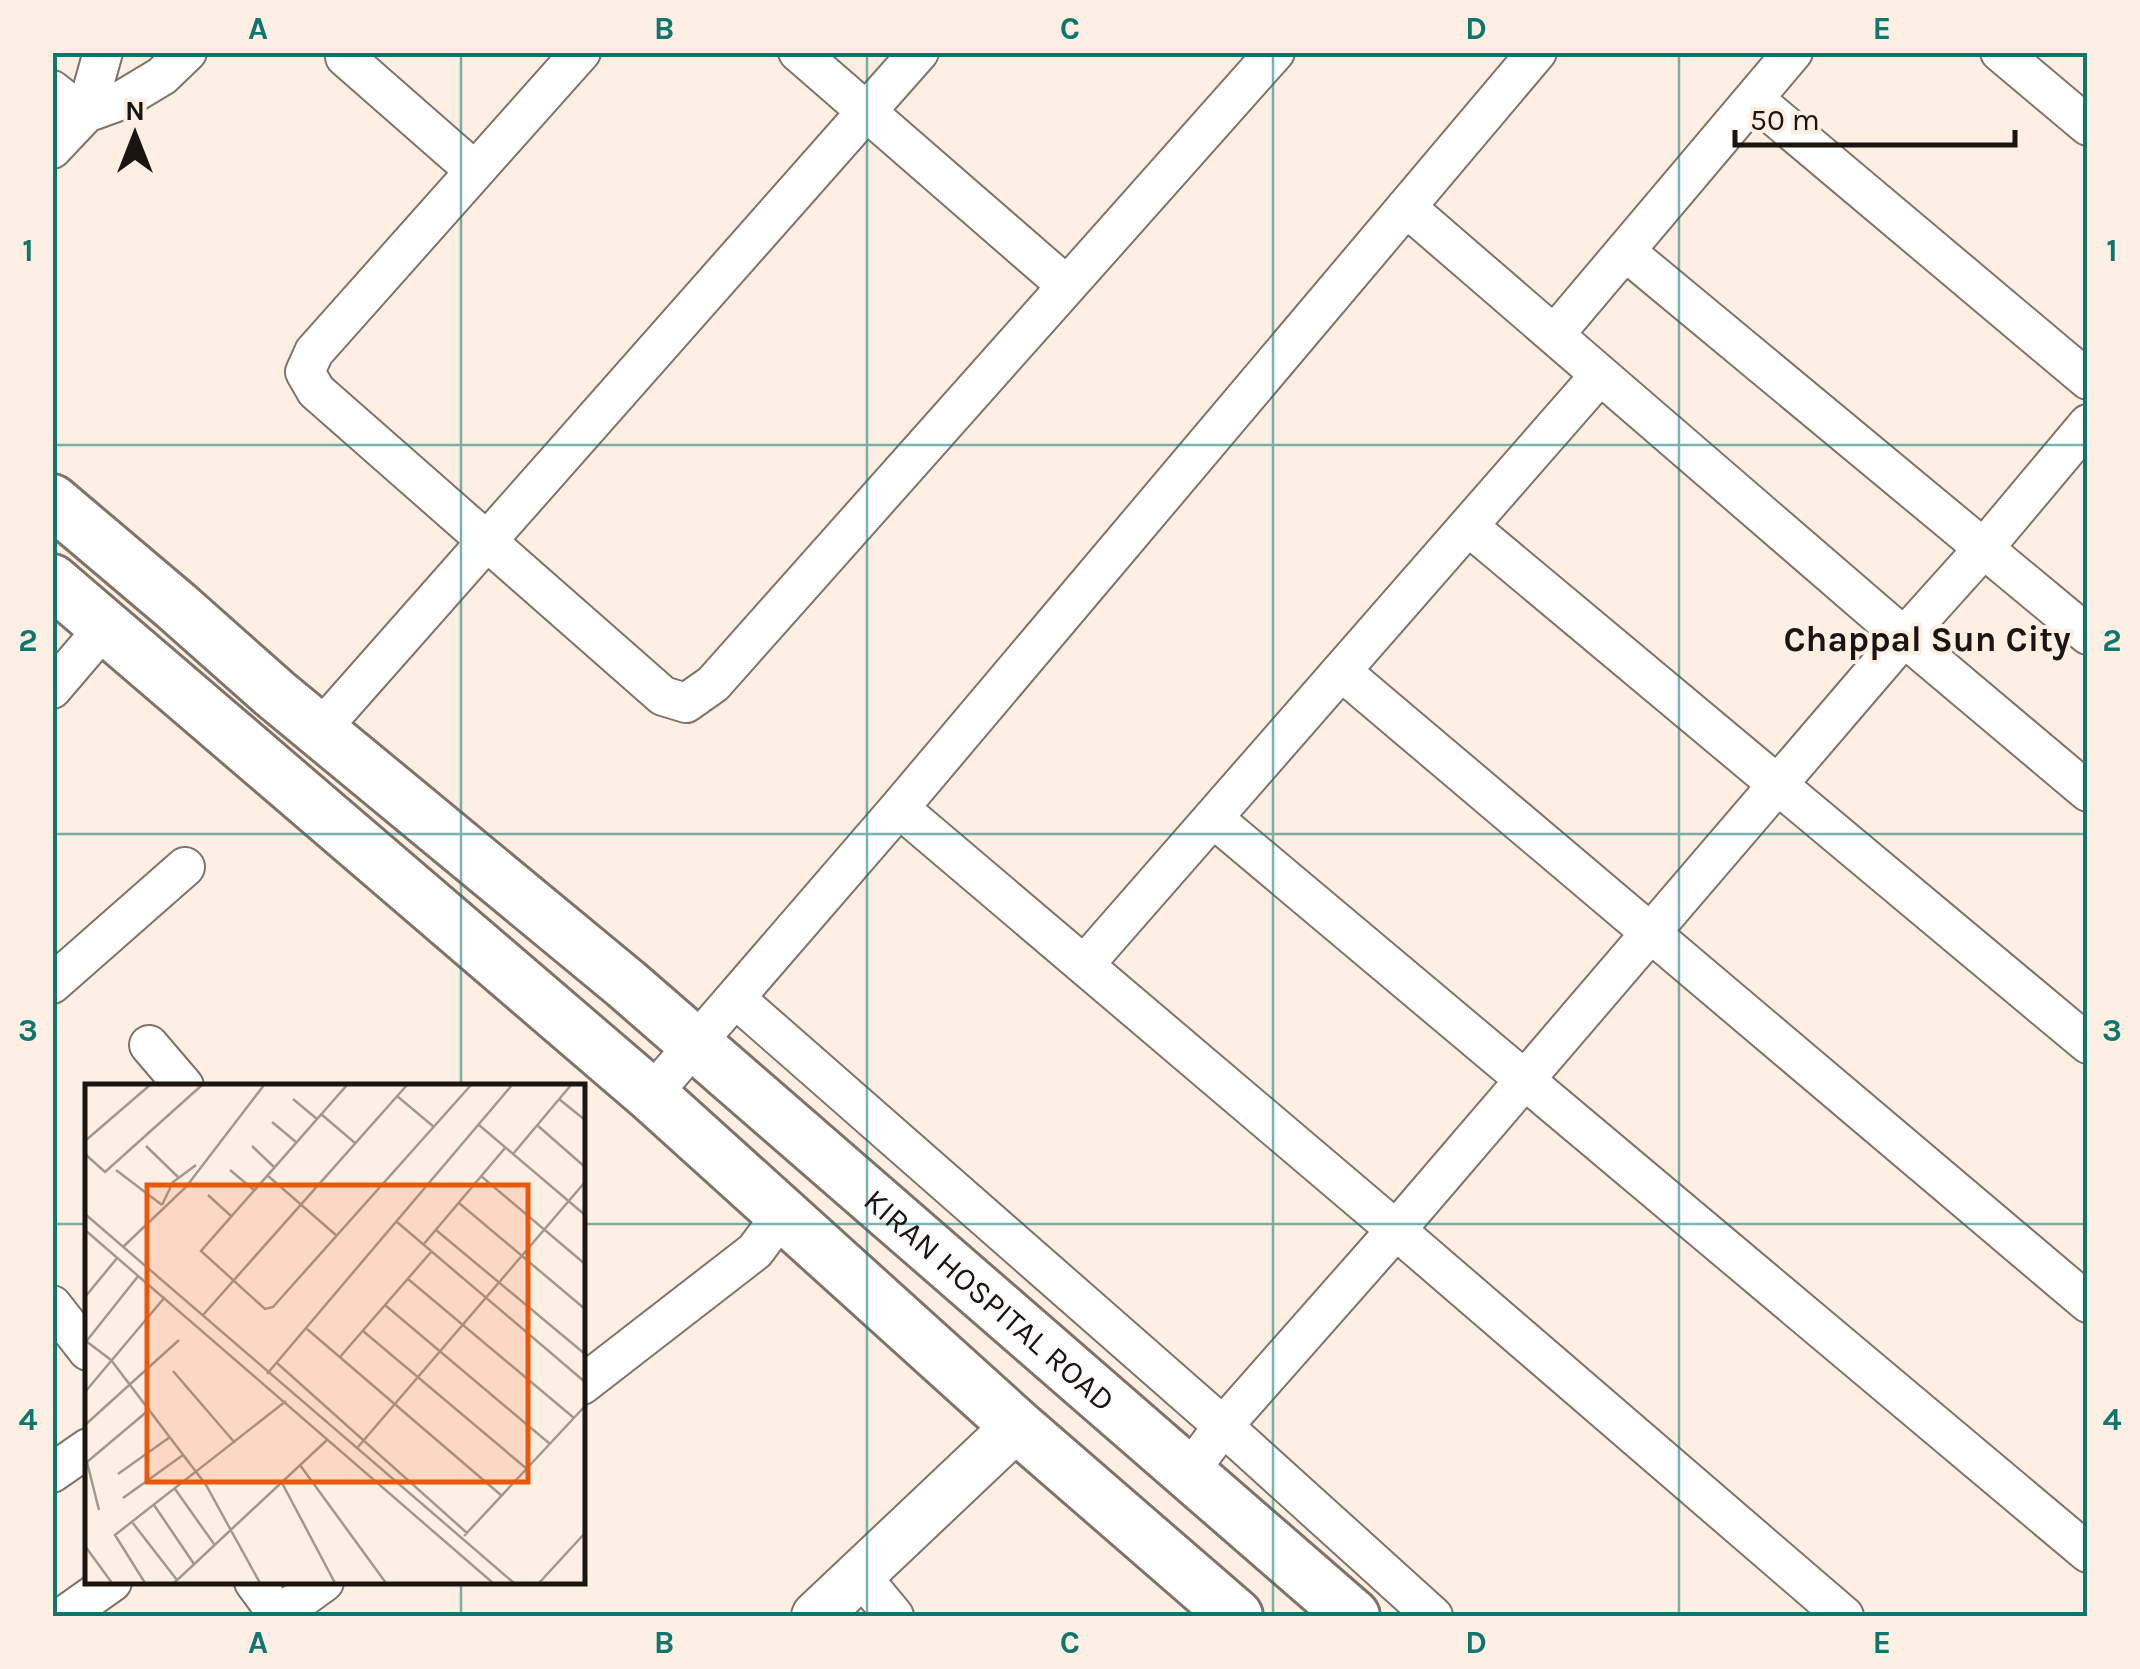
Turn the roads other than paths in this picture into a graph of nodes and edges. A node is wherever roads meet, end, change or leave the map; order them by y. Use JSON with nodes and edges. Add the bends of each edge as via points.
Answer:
{"nodes":[{"id":1,"x":103,"y":52,"type":"edge"},
{"id":2,"x":187,"y":52,"type":"edge"},
{"id":3,"x":581,"y":52,"type":"edge"},
{"id":4,"x":798,"y":52,"type":"edge"},
{"id":5,"x":919,"y":52,"type":"edge"},
{"id":6,"x":1275,"y":52,"type":"edge"},
{"id":7,"x":1537,"y":52,"type":"edge"},
{"id":8,"x":1793,"y":52,"type":"edge"},
{"id":9,"x":2000,"y":52,"type":"edge"},
{"id":10,"x":345,"y":57,"type":"dead end"},
{"id":11,"x":52,"y":90,"type":"edge"},
{"id":12,"x":1754,"y":99,"type":"junction"},
{"id":13,"x":867,"y":112,"type":"junction"},
{"id":14,"x":85,"y":114,"type":"junction"},
{"id":15,"x":2088,"y":126,"type":"edge"},
{"id":16,"x":52,"y":149,"type":"edge"},
{"id":17,"x":475,"y":171,"type":"junction"},
{"id":18,"x":1406,"y":207,"type":"junction"},
{"id":19,"x":1625,"y":251,"type":"junction"},
{"id":20,"x":1068,"y":286,"type":"junction"},
{"id":21,"x":1554,"y":335,"type":"junction"},
{"id":22,"x":1600,"y":375,"type":"junction"},
{"id":23,"x":2088,"y":380,"type":"edge"},
{"id":24,"x":2088,"y":424,"type":"edge"},
{"id":25,"x":52,"y":501,"type":"edge"},
{"id":26,"x":1468,"y":526,"type":"junction"},
{"id":27,"x":487,"y":541,"type":"junction"},
{"id":28,"x":1984,"y":548,"type":"junction"},
{"id":29,"x":52,"y":581,"type":"edge"},
{"id":30,"x":176,"y":606,"type":"junction"},
{"id":31,"x":2088,"y":635,"type":"edge"},
{"id":32,"x":1904,"y":637,"type":"junction"},
{"id":33,"x":120,"y":639,"type":"junction"},
{"id":34,"x":1341,"y":672,"type":"junction"},
{"id":35,"x":52,"y":688,"type":"edge"},
{"id":36,"x":319,"y":730,"type":"junction"},
{"id":37,"x":1778,"y":785,"type":"junction"},
{"id":38,"x":2088,"y":792,"type":"edge"},
{"id":39,"x":899,"y":808,"type":"junction"},
{"id":40,"x":1213,"y":818,"type":"junction"},
{"id":41,"x":185,"y":868,"type":"dead end"},
{"id":42,"x":1650,"y":934,"type":"junction"},
{"id":43,"x":1084,"y":965,"type":"junction"},
{"id":44,"x":52,"y":984,"type":"edge"},
{"id":45,"x":734,"y":998,"type":"junction"},
{"id":46,"x":694,"y":1044,"type":"junction"},
{"id":47,"x":2088,"y":1044,"type":"edge"},
{"id":48,"x":149,"y":1046,"type":"dead end"},
{"id":49,"x":1524,"y":1081,"type":"junction"},
{"id":50,"x":182,"y":1084,"type":"edge"},
{"id":51,"x":650,"y":1094,"type":"junction"},
{"id":52,"x":783,"y":1214,"type":"junction"},
{"id":53,"x":1396,"y":1230,"type":"junction"},
{"id":54,"x":2088,"y":1303,"type":"edge"},
{"id":55,"x":52,"y":1305,"type":"edge"},
{"id":56,"x":85,"y":1348,"type":"edge"},
{"id":57,"x":585,"y":1383,"type":"edge"},
{"id":58,"x":1017,"y":1426,"type":"junction"},
{"id":59,"x":1224,"y":1426,"type":"junction"},
{"id":60,"x":85,"y":1450,"type":"edge"},
{"id":61,"x":52,"y":1473,"type":"edge"},
{"id":62,"x":1188,"y":1473,"type":"junction"},
{"id":63,"x":2088,"y":1553,"type":"edge"},
{"id":64,"x":860,"y":1575,"type":"junction"},
{"id":65,"x":109,"y":1584,"type":"edge"},
{"id":66,"x":255,"y":1584,"type":"edge"},
{"id":67,"x":321,"y":1584,"type":"edge"},
{"id":68,"x":64,"y":1616,"type":"edge"},
{"id":69,"x":278,"y":1616,"type":"edge"},
{"id":70,"x":816,"y":1616,"type":"edge"},
{"id":71,"x":894,"y":1616,"type":"edge"},
{"id":72,"x":1236,"y":1616,"type":"edge"},
{"id":73,"x":1353,"y":1616,"type":"edge"},
{"id":74,"x":1433,"y":1616,"type":"edge"},
{"id":75,"x":1844,"y":1616,"type":"edge"}],
"edges":[{"from":1,"to":14,"type":"street"},
{"from":2,"to":14,"type":"street","via":[[162,76]]},
{"from":3,"to":17,"type":"street"},
{"from":4,"to":13,"type":"street"},
{"from":5,"to":13,"type":"street"},
{"from":6,"to":20,"type":"street"},
{"from":7,"to":18,"type":"street"},
{"from":8,"to":12,"type":"street"},
{"from":9,"to":15,"type":"street"},
{"from":10,"to":17,"type":"street"},
{"from":11,"to":14,"type":"street"},
{"from":12,"to":19,"type":"street"},
{"from":12,"to":23,"type":"street"},
{"from":13,"to":20,"type":"street"},
{"from":13,"to":27,"type":"street"},
{"from":14,"to":16,"type":"street"},
{"from":17,"to":27,"type":"street","via":[[314,352],[304,372],[316,391]]},
{"from":18,"to":21,"type":"street"},
{"from":18,"to":39,"type":"street"},
{"from":19,"to":21,"type":"street"},
{"from":19,"to":28,"type":"street"},
{"from":20,"to":27,"type":"street","via":[[713,684],[686,703],[663,696]]},
{"from":21,"to":22,"type":"street"},
{"from":22,"to":26,"type":"street"},
{"from":22,"to":32,"type":"street"},
{"from":24,"to":28,"type":"street"},
{"from":25,"to":30,"type":"main road","name":"KIRAN HOSPITAL ROAD"},
{"from":26,"to":34,"type":"street"},
{"from":26,"to":37,"type":"street"},
{"from":27,"to":36,"type":"street"},
{"from":28,"to":31,"type":"street"},
{"from":28,"to":32,"type":"street"},
{"from":29,"to":33,"type":"main road"},
{"from":30,"to":33,"type":"main road"},
{"from":30,"to":36,"type":"main road","name":"KIRAN HOSPITAL ROAD"},
{"from":32,"to":37,"type":"street"},
{"from":32,"to":38,"type":"street"},
{"from":33,"to":35,"type":"street"},
{"from":33,"to":51,"type":"main road"},
{"from":34,"to":40,"type":"street"},
{"from":34,"to":42,"type":"street"},
{"from":36,"to":46,"type":"main road","name":"KIRAN HOSPITAL ROAD"},
{"from":37,"to":42,"type":"street"},
{"from":37,"to":47,"type":"street"},
{"from":39,"to":43,"type":"street"},
{"from":39,"to":45,"type":"street"},
{"from":40,"to":43,"type":"street"},
{"from":40,"to":49,"type":"street"},
{"from":41,"to":44,"type":"street"},
{"from":42,"to":49,"type":"street"},
{"from":42,"to":54,"type":"street"},
{"from":43,"to":53,"type":"street"},
{"from":45,"to":46,"type":"street"},
{"from":45,"to":59,"type":"street"},
{"from":46,"to":51,"type":"street"},
{"from":46,"to":62,"type":"main road","name":"KIRAN HOSPITAL ROAD"},
{"from":48,"to":50,"type":"street"},
{"from":49,"to":53,"type":"street"},
{"from":49,"to":63,"type":"street"},
{"from":51,"to":52,"type":"main road"},
{"from":52,"to":57,"type":"street","via":[[756,1251]]},
{"from":52,"to":58,"type":"main road"},
{"from":53,"to":59,"type":"street"},
{"from":53,"to":75,"type":"street"},
{"from":55,"to":56,"type":"street"},
{"from":58,"to":64,"type":"street"},
{"from":58,"to":72,"type":"main road"},
{"from":59,"to":62,"type":"street"},
{"from":59,"to":74,"type":"street"},
{"from":60,"to":61,"type":"street"},
{"from":62,"to":73,"type":"main road","name":"KIRAN HOSPITAL ROAD"},
{"from":64,"to":70,"type":"street"},
{"from":64,"to":71,"type":"street"},
{"from":65,"to":68,"type":"street"},
{"from":66,"to":69,"type":"street"},
{"from":67,"to":69,"type":"street"}]}
